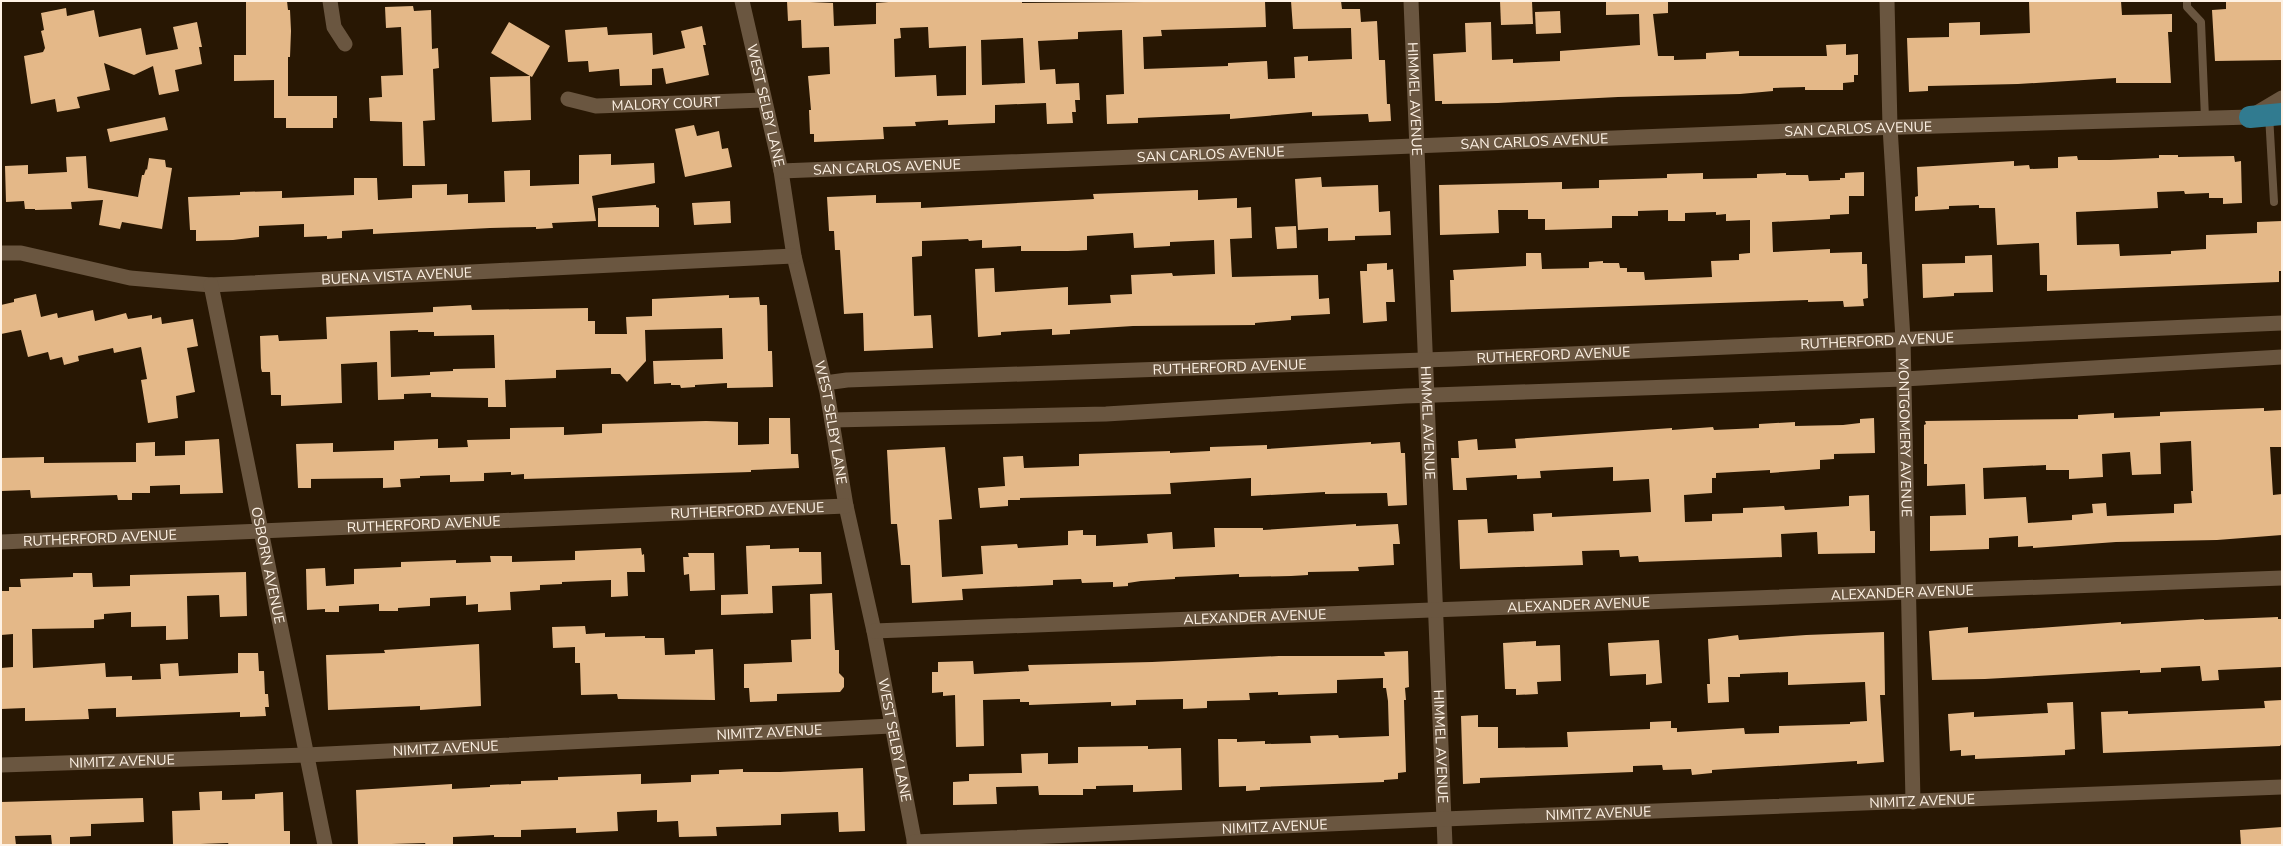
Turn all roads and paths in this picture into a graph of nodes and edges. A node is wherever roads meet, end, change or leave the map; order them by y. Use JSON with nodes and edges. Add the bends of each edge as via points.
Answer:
{"nodes":[{"id":1,"x":330,"y":1,"type":"edge"},
{"id":2,"x":742,"y":1,"type":"edge"},
{"id":3,"x":1411,"y":1,"type":"edge"},
{"id":4,"x":1887,"y":1,"type":"edge"},
{"id":5,"x":2187,"y":1,"type":"edge"},
{"id":6,"x":345,"y":44,"type":"dead end"},
{"id":7,"x":2282,"y":98,"type":"edge"},
{"id":8,"x":568,"y":99,"type":"dead end"},
{"id":9,"x":764,"y":100,"type":"junction"},
{"id":10,"x":2268,"y":113,"type":"edge"},
{"id":11,"x":2205,"y":118,"type":"junction"},
{"id":12,"x":1890,"y":127,"type":"junction"},
{"id":13,"x":1417,"y":144,"type":"junction"},
{"id":14,"x":781,"y":171,"type":"junction"},
{"id":15,"x":2274,"y":202,"type":"dead end"},
{"id":16,"x":1,"y":253,"type":"edge"},
{"id":17,"x":794,"y":256,"type":"junction"},
{"id":18,"x":211,"y":285,"type":"junction"},
{"id":19,"x":2282,"y":323,"type":"edge"},
{"id":20,"x":1903,"y":339,"type":"junction"},
{"id":21,"x":2282,"y":357,"type":"edge"},
{"id":22,"x":1425,"y":359,"type":"junction"},
{"id":23,"x":1904,"y":379,"type":"junction"},
{"id":24,"x":825,"y":383,"type":"junction"},
{"id":25,"x":1427,"y":396,"type":"junction"},
{"id":26,"x":832,"y":420,"type":"junction"},
{"id":27,"x":846,"y":506,"type":"junction"},
{"id":28,"x":260,"y":530,"type":"junction"},
{"id":29,"x":1,"y":542,"type":"edge"},
{"id":30,"x":2282,"y":578,"type":"edge"},
{"id":31,"x":1908,"y":593,"type":"junction"},
{"id":32,"x":1436,"y":610,"type":"junction"},
{"id":33,"x":874,"y":631,"type":"junction"},
{"id":34,"x":891,"y":726,"type":"junction"},
{"id":35,"x":306,"y":756,"type":"junction"},
{"id":36,"x":1,"y":765,"type":"edge"},
{"id":37,"x":2282,"y":787,"type":"edge"},
{"id":38,"x":1913,"y":802,"type":"junction"},
{"id":39,"x":1444,"y":819,"type":"junction"},
{"id":40,"x":914,"y":843,"type":"edge"},
{"id":41,"x":325,"y":845,"type":"edge"},
{"id":42,"x":1445,"y":845,"type":"edge"}],
"edges":[{"from":1,"to":6,"type":"street","via":[[334,27]]},
{"from":2,"to":9,"type":"street","name":"WEST SELBY LANE"},
{"from":3,"to":13,"type":"street","name":"HIMMEL AVENUE"},
{"from":4,"to":12,"type":"street","name":"MONTGOMERY AVENUE"},
{"from":5,"to":11,"type":"lane","via":[[2188,8],[2201,22]]},
{"from":7,"to":10,"type":"street"},
{"from":8,"to":9,"type":"street","name":"MALORY COURT","via":[[596,106]]},
{"from":9,"to":14,"type":"street","name":"WEST SELBY LANE"},
{"from":10,"to":11,"type":"street","name":"SAN CARLOS AVENUE"},
{"from":10,"to":15,"type":"lane"},
{"from":11,"to":12,"type":"street","name":"SAN CARLOS AVENUE"},
{"from":12,"to":13,"type":"street","name":"SAN CARLOS AVENUE"},
{"from":12,"to":20,"type":"street","name":"MONTGOMERY AVENUE"},
{"from":13,"to":14,"type":"street","name":"SAN CARLOS AVENUE"},
{"from":13,"to":22,"type":"street","name":"HIMMEL AVENUE"},
{"from":14,"to":17,"type":"street","name":"WEST SELBY LANE"},
{"from":16,"to":18,"type":"street","name":"BUENA VISTA AVENUE","via":[[21,252],[130,278]]},
{"from":17,"to":18,"type":"street","name":"BUENA VISTA AVENUE"},
{"from":17,"to":24,"type":"street","name":"WEST SELBY LANE"},
{"from":18,"to":28,"type":"street","name":"OSBORN AVENUE"},
{"from":19,"to":20,"type":"street","name":"RUTHERFORD AVENUE"},
{"from":20,"to":22,"type":"street","name":"RUTHERFORD AVENUE"},
{"from":20,"to":23,"type":"street","name":"MONTGOMERY AVENUE"},
{"from":21,"to":23,"type":"street"},
{"from":22,"to":24,"type":"street","name":"RUTHERFORD AVENUE","via":[[847,380]]},
{"from":22,"to":25,"type":"street","name":"HIMMEL AVENUE"},
{"from":23,"to":25,"type":"street"},
{"from":23,"to":31,"type":"street","name":"MONTGOMERY AVENUE"},
{"from":24,"to":26,"type":"street","name":"WEST SELBY LANE"},
{"from":25,"to":26,"type":"street","via":[[1106,414]]},
{"from":25,"to":32,"type":"street","name":"HIMMEL AVENUE"},
{"from":26,"to":27,"type":"street","name":"WEST SELBY LANE"},
{"from":27,"to":28,"type":"street","name":"RUTHERFORD AVENUE"},
{"from":27,"to":33,"type":"street","name":"WEST SELBY LANE"},
{"from":28,"to":29,"type":"street","name":"RUTHERFORD AVENUE"},
{"from":28,"to":35,"type":"street","name":"OSBORN AVENUE"},
{"from":30,"to":31,"type":"street","name":"ALEXANDER AVENUE"},
{"from":31,"to":32,"type":"street","name":"ALEXANDER AVENUE"},
{"from":31,"to":38,"type":"street","name":"MONTGOMERY AVENUE"},
{"from":32,"to":33,"type":"street","name":"ALEXANDER AVENUE"},
{"from":32,"to":39,"type":"street","name":"HIMMEL AVENUE"},
{"from":33,"to":34,"type":"street","name":"WEST SELBY LANE"},
{"from":34,"to":35,"type":"street","name":"NIMITZ AVENUE"},
{"from":34,"to":40,"type":"street","name":"WEST SELBY LANE"},
{"from":35,"to":36,"type":"street","name":"NIMITZ AVENUE"},
{"from":35,"to":41,"type":"street","name":"OSBORN AVENUE"},
{"from":37,"to":38,"type":"street","name":"NIMITZ AVENUE"},
{"from":38,"to":39,"type":"street","name":"NIMITZ AVENUE"},
{"from":39,"to":40,"type":"street","name":"NIMITZ AVENUE"},
{"from":39,"to":42,"type":"street","name":"HIMMEL AVENUE"}]}
